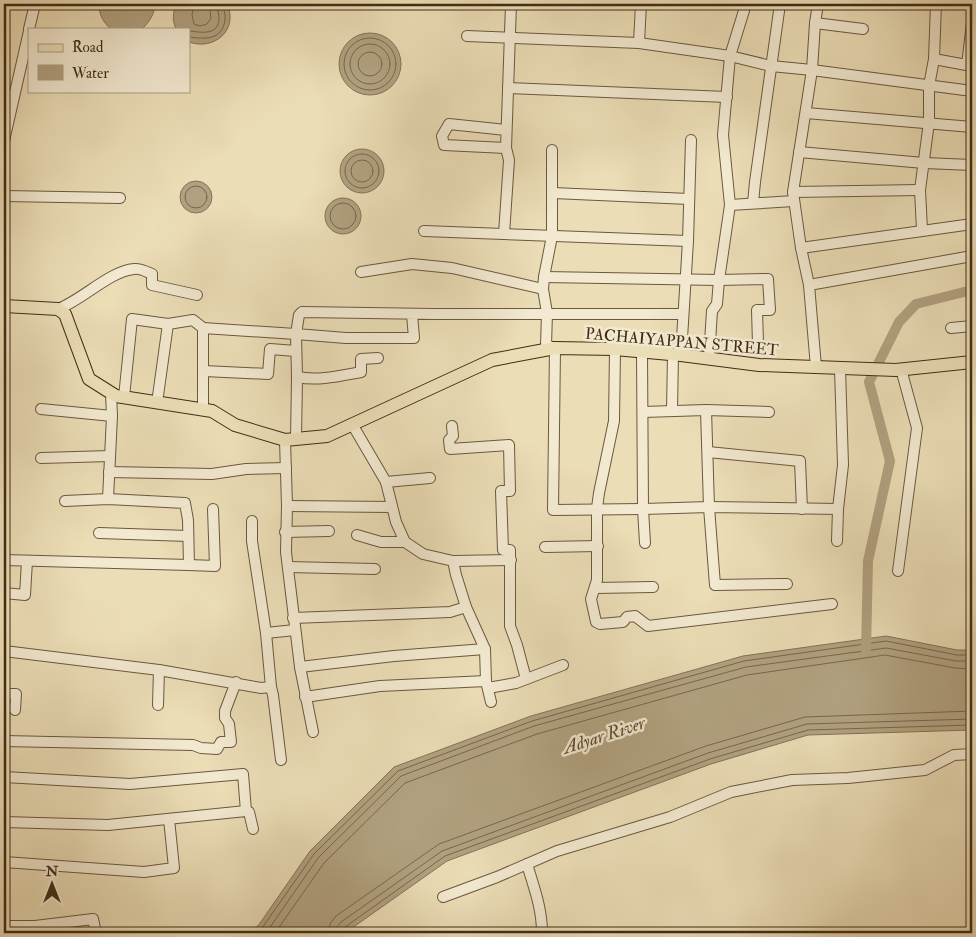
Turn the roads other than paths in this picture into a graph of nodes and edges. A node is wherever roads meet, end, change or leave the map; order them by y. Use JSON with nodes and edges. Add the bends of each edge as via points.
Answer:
{"nodes":[{"id":1,"x":35,"y":4,"type":"edge"},
{"id":2,"x":510,"y":4,"type":"edge"},
{"id":3,"x":641,"y":4,"type":"edge"},
{"id":4,"x":746,"y":4,"type":"edge"},
{"id":5,"x":780,"y":4,"type":"edge"},
{"id":6,"x":818,"y":4,"type":"edge"},
{"id":7,"x":936,"y":4,"type":"edge"},
{"id":8,"x":814,"y":22,"type":"junction"},
{"id":9,"x":972,"y":23,"type":"edge"},
{"id":10,"x":29,"y":28,"type":"edge"},
{"id":11,"x":863,"y":29,"type":"dead end"},
{"id":12,"x":28,"y":34,"type":"edge"},
{"id":13,"x":467,"y":36,"type":"dead end"},
{"id":14,"x":509,"y":38,"type":"junction"},
{"id":15,"x":639,"y":43,"type":"junction"},
{"id":16,"x":730,"y":56,"type":"junction"},
{"id":17,"x":934,"y":59,"type":"junction"},
{"id":18,"x":970,"y":65,"type":"edge"},
{"id":19,"x":771,"y":66,"type":"junction"},
{"id":20,"x":812,"y":70,"type":"junction"},
{"id":21,"x":929,"y":86,"type":"junction"},
{"id":22,"x":508,"y":88,"type":"junction"},
{"id":23,"x":972,"y":91,"type":"edge"},
{"id":24,"x":727,"y":97,"type":"junction"},
{"id":25,"x":806,"y":113,"type":"junction"},
{"id":26,"x":929,"y":122,"type":"junction"},
{"id":27,"x":972,"y":127,"type":"edge"},
{"id":28,"x":506,"y":130,"type":"junction"},
{"id":29,"x":691,"y":140,"type":"dead end"},
{"id":30,"x":4,"y":141,"type":"edge"},
{"id":31,"x":506,"y":148,"type":"junction"},
{"id":32,"x":552,"y":150,"type":"dead end"},
{"id":33,"x":799,"y":152,"type":"junction"},
{"id":34,"x":924,"y":163,"type":"junction"},
{"id":35,"x":972,"y":165,"type":"edge"},
{"id":36,"x":920,"y":190,"type":"junction"},
{"id":37,"x":552,"y":193,"type":"junction"},
{"id":38,"x":4,"y":196,"type":"edge"},
{"id":39,"x":794,"y":196,"type":"junction"},
{"id":40,"x":120,"y":198,"type":"dead end"},
{"id":41,"x":689,"y":199,"type":"junction"},
{"id":42,"x":753,"y":203,"type":"junction"},
{"id":43,"x":730,"y":204,"type":"junction"},
{"id":44,"x":972,"y":224,"type":"edge"},
{"id":45,"x":922,"y":230,"type":"junction"},
{"id":46,"x":424,"y":231,"type":"dead end"},
{"id":47,"x":504,"y":234,"type":"junction"},
{"id":48,"x":552,"y":236,"type":"junction"},
{"id":49,"x":688,"y":241,"type":"junction"},
{"id":50,"x":801,"y":248,"type":"junction"},
{"id":51,"x":972,"y":256,"type":"edge"},
{"id":52,"x":361,"y":272,"type":"dead end"},
{"id":53,"x":544,"y":276,"type":"junction"},
{"id":54,"x":686,"y":279,"type":"junction"},
{"id":55,"x":718,"y":280,"type":"junction"},
{"id":56,"x":809,"y":285,"type":"junction"},
{"id":57,"x":543,"y":289,"type":"junction"},
{"id":58,"x":197,"y":296,"type":"dead end"},
{"id":59,"x":4,"y":306,"type":"edge"},
{"id":60,"x":58,"y":309,"type":"junction"},
{"id":61,"x":547,"y":313,"type":"junction"},
{"id":62,"x":412,"y":314,"type":"junction"},
{"id":63,"x":683,"y":314,"type":"junction"},
{"id":64,"x":168,"y":324,"type":"junction"},
{"id":65,"x":972,"y":326,"type":"edge"},
{"id":66,"x":203,"y":328,"type":"junction"},
{"id":67,"x":951,"y":328,"type":"dead end"},
{"id":68,"x":296,"y":334,"type":"junction"},
{"id":69,"x":758,"y":344,"type":"dead end"},
{"id":70,"x":555,"y":348,"type":"junction"},
{"id":71,"x":614,"y":349,"type":"junction"},
{"id":72,"x":296,"y":351,"type":"junction"},
{"id":73,"x":642,"y":353,"type":"junction"},
{"id":74,"x":677,"y":354,"type":"junction"},
{"id":75,"x":378,"y":358,"type":"dead end"},
{"id":76,"x":709,"y":358,"type":"junction"},
{"id":77,"x":972,"y":362,"type":"edge"},
{"id":78,"x":816,"y":367,"type":"junction"},
{"id":79,"x":844,"y":368,"type":"junction"},
{"id":80,"x":899,"y":370,"type":"junction"},
{"id":81,"x":204,"y":371,"type":"junction"},
{"id":82,"x":297,"y":377,"type":"junction"},
{"id":83,"x":111,"y":393,"type":"junction"},
{"id":84,"x":124,"y":396,"type":"junction"},
{"id":85,"x":157,"y":403,"type":"junction"},
{"id":86,"x":41,"y":409,"type":"dead end"},
{"id":87,"x":203,"y":410,"type":"junction"},
{"id":88,"x":706,"y":410,"type":"junction"},
{"id":89,"x":672,"y":411,"type":"junction"},
{"id":90,"x":643,"y":412,"type":"junction"},
{"id":91,"x":769,"y":412,"type":"dead end"},
{"id":92,"x":112,"y":416,"type":"junction"},
{"id":93,"x":352,"y":424,"type":"junction"},
{"id":94,"x":452,"y":426,"type":"dead end"},
{"id":95,"x":291,"y":439,"type":"junction"},
{"id":96,"x":708,"y":452,"type":"junction"},
{"id":97,"x":110,"y":456,"type":"junction"},
{"id":98,"x":41,"y":458,"type":"dead end"},
{"id":99,"x":286,"y":468,"type":"junction"},
{"id":100,"x":109,"y":472,"type":"junction"},
{"id":101,"x":430,"y":478,"type":"dead end"},
{"id":102,"x":386,"y":482,"type":"junction"},
{"id":103,"x":108,"y":499,"type":"junction"},
{"id":104,"x":65,"y":501,"type":"dead end"},
{"id":105,"x":287,"y":506,"type":"junction"},
{"id":106,"x":709,"y":507,"type":"junction"},
{"id":107,"x":392,"y":508,"type":"junction"},
{"id":108,"x":597,"y":508,"type":"junction"},
{"id":109,"x":802,"y":508,"type":"junction"},
{"id":110,"x":213,"y":509,"type":"dead end"},
{"id":111,"x":643,"y":509,"type":"junction"},
{"id":112,"x":838,"y":509,"type":"junction"},
{"id":113,"x":252,"y":521,"type":"dead end"},
{"id":114,"x":329,"y":531,"type":"dead end"},
{"id":115,"x":285,"y":532,"type":"junction"},
{"id":116,"x":99,"y":533,"type":"dead end"},
{"id":117,"x":188,"y":536,"type":"junction"},
{"id":118,"x":357,"y":536,"type":"dead end"},
{"id":119,"x":837,"y":541,"type":"dead end"},
{"id":120,"x":406,"y":542,"type":"junction"},
{"id":121,"x":645,"y":543,"type":"dead end"},
{"id":122,"x":598,"y":546,"type":"junction"},
{"id":123,"x":545,"y":547,"type":"dead end"},
{"id":124,"x":4,"y":560,"type":"edge"},
{"id":125,"x":511,"y":560,"type":"junction"},
{"id":126,"x":28,"y":561,"type":"junction"},
{"id":127,"x":453,"y":561,"type":"junction"},
{"id":128,"x":189,"y":566,"type":"junction"},
{"id":129,"x":288,"y":567,"type":"junction"},
{"id":130,"x":375,"y":569,"type":"dead end"},
{"id":131,"x":898,"y":571,"type":"dead end"},
{"id":132,"x":787,"y":584,"type":"dead end"},
{"id":133,"x":653,"y":586,"type":"dead end"},
{"id":134,"x":595,"y":588,"type":"junction"},
{"id":135,"x":4,"y":593,"type":"edge"},
{"id":136,"x":832,"y":604,"type":"dead end"},
{"id":137,"x":466,"y":607,"type":"junction"},
{"id":138,"x":293,"y":618,"type":"junction"},
{"id":139,"x":295,"y":630,"type":"junction"},
{"id":140,"x":266,"y":633,"type":"junction"},
{"id":141,"x":485,"y":649,"type":"junction"},
{"id":142,"x":4,"y":651,"type":"edge"},
{"id":143,"x":563,"y":665,"type":"dead end"},
{"id":144,"x":300,"y":667,"type":"junction"},
{"id":145,"x":159,"y":670,"type":"junction"},
{"id":146,"x":526,"y":679,"type":"junction"},
{"id":147,"x":236,"y":682,"type":"junction"},
{"id":148,"x":487,"y":684,"type":"junction"},
{"id":149,"x":271,"y":687,"type":"junction"},
{"id":150,"x":4,"y":694,"type":"edge"},
{"id":151,"x":306,"y":697,"type":"junction"},
{"id":152,"x":491,"y":702,"type":"dead end"},
{"id":153,"x":158,"y":705,"type":"dead end"},
{"id":154,"x":15,"y":710,"type":"dead end"},
{"id":155,"x":313,"y":732,"type":"dead end"},
{"id":156,"x":4,"y":741,"type":"edge"},
{"id":157,"x":972,"y":754,"type":"edge"},
{"id":158,"x":281,"y":760,"type":"dead end"},
{"id":159,"x":4,"y":777,"type":"edge"},
{"id":160,"x":246,"y":811,"type":"junction"},
{"id":161,"x":169,"y":819,"type":"junction"},
{"id":162,"x":4,"y":822,"type":"edge"},
{"id":163,"x":253,"y":829,"type":"dead end"},
{"id":164,"x":4,"y":862,"type":"edge"},
{"id":165,"x":527,"y":864,"type":"junction"},
{"id":166,"x":443,"y":897,"type":"dead end"},
{"id":167,"x":4,"y":926,"type":"edge"},
{"id":168,"x":96,"y":933,"type":"edge"},
{"id":169,"x":542,"y":933,"type":"edge"}],
"edges":[{"from":1,"to":10,"type":"street"},
{"from":2,"to":14,"type":"street"},
{"from":3,"to":15,"type":"street"},
{"from":4,"to":16,"type":"street"},
{"from":5,"to":19,"type":"street"},
{"from":6,"to":8,"type":"street"},
{"from":7,"to":17,"type":"street"},
{"from":8,"to":11,"type":"street"},
{"from":8,"to":20,"type":"street"},
{"from":9,"to":18,"type":"street"},
{"from":12,"to":30,"type":"street"},
{"from":13,"to":14,"type":"street"},
{"from":14,"to":15,"type":"street"},
{"from":14,"to":22,"type":"street"},
{"from":15,"to":16,"type":"street"},
{"from":16,"to":19,"type":"street"},
{"from":16,"to":24,"type":"street"},
{"from":17,"to":18,"type":"street"},
{"from":17,"to":21,"type":"street"},
{"from":19,"to":20,"type":"street"},
{"from":19,"to":42,"type":"street"},
{"from":20,"to":21,"type":"street"},
{"from":20,"to":25,"type":"street"},
{"from":21,"to":23,"type":"street"},
{"from":21,"to":26,"type":"street"},
{"from":22,"to":24,"type":"street"},
{"from":22,"to":28,"type":"street"},
{"from":24,"to":43,"type":"street","via":[[723,134]]},
{"from":25,"to":26,"type":"street"},
{"from":25,"to":33,"type":"street"},
{"from":26,"to":27,"type":"street"},
{"from":26,"to":34,"type":"street"},
{"from":28,"to":31,"type":"street"},
{"from":28,"to":31,"type":"street","via":[[449,124],[442,136],[444,144]]},
{"from":29,"to":41,"type":"street"},
{"from":31,"to":47,"type":"street","via":[[509,160]]},
{"from":32,"to":37,"type":"street"},
{"from":33,"to":34,"type":"street"},
{"from":33,"to":39,"type":"street"},
{"from":34,"to":35,"type":"street"},
{"from":34,"to":36,"type":"street"},
{"from":36,"to":39,"type":"street"},
{"from":36,"to":45,"type":"street"},
{"from":37,"to":41,"type":"street"},
{"from":37,"to":48,"type":"street"},
{"from":38,"to":40,"type":"street"},
{"from":39,"to":42,"type":"street"},
{"from":39,"to":50,"type":"street"},
{"from":41,"to":49,"type":"street"},
{"from":42,"to":43,"type":"street"},
{"from":43,"to":55,"type":"street"},
{"from":44,"to":45,"type":"street"},
{"from":45,"to":50,"type":"street"},
{"from":46,"to":47,"type":"street"},
{"from":47,"to":48,"type":"street"},
{"from":48,"to":49,"type":"street"},
{"from":48,"to":53,"type":"street"},
{"from":49,"to":54,"type":"street"},
{"from":50,"to":56,"type":"street"},
{"from":51,"to":56,"type":"street"},
{"from":52,"to":57,"type":"street","via":[[412,264],[452,268]]},
{"from":53,"to":54,"type":"street"},
{"from":53,"to":57,"type":"street"},
{"from":54,"to":55,"type":"street"},
{"from":54,"to":63,"type":"street"},
{"from":55,"to":69,"type":"street","via":[[768,279],[770,310],[757,310]]},
{"from":55,"to":76,"type":"street"},
{"from":56,"to":78,"type":"street"},
{"from":57,"to":61,"type":"street"},
{"from":58,"to":60,"type":"street","via":[[152,285],[152,274],[136,268],[120,273]]},
{"from":59,"to":60,"type":"main road"},
{"from":60,"to":83,"type":"main road","name":"PACHAIYAPPAN STREET","via":[[65,314],[89,379]]},
{"from":61,"to":62,"type":"street"},
{"from":61,"to":63,"type":"street"},
{"from":61,"to":70,"type":"street","via":[[546,345]]},
{"from":62,"to":68,"type":"street","via":[[302,312]]},
{"from":62,"to":68,"type":"street","via":[[414,338]]},
{"from":63,"to":74,"type":"street"},
{"from":64,"to":66,"type":"street","via":[[193,320]]},
{"from":64,"to":84,"type":"street","via":[[132,319]]},
{"from":64,"to":85,"type":"street"},
{"from":65,"to":67,"type":"street"},
{"from":66,"to":68,"type":"street"},
{"from":66,"to":81,"type":"street"},
{"from":68,"to":72,"type":"street"},
{"from":70,"to":71,"type":"main road","name":"PACHAIYAPPAN STREET"},
{"from":70,"to":93,"type":"main road","name":"PACHAIYAPPAN STREET","via":[[492,360]]},
{"from":70,"to":108,"type":"street","via":[[553,510]]},
{"from":71,"to":73,"type":"main road","name":"PACHAIYAPPAN STREET"},
{"from":71,"to":108,"type":"street","via":[[614,421]]},
{"from":72,"to":81,"type":"street","via":[[270,349],[268,374]]},
{"from":72,"to":82,"type":"street"},
{"from":73,"to":74,"type":"main road","name":"PACHAIYAPPAN STREET"},
{"from":73,"to":90,"type":"street"},
{"from":74,"to":76,"type":"main road","name":"PACHAIYAPPAN STREET"},
{"from":74,"to":89,"type":"street"},
{"from":75,"to":82,"type":"street","via":[[361,359],[361,372],[330,378]]},
{"from":76,"to":78,"type":"main road","name":"PACHAIYAPPAN STREET","via":[[759,366]]},
{"from":77,"to":80,"type":"main road","name":"PACHAIYAPPAN STREET"},
{"from":78,"to":79,"type":"main road","name":"PACHAIYAPPAN STREET"},
{"from":79,"to":80,"type":"main road","name":"PACHAIYAPPAN STREET"},
{"from":79,"to":112,"type":"street","via":[[844,466]]},
{"from":80,"to":131,"type":"street","via":[[917,428]]},
{"from":81,"to":87,"type":"street"},
{"from":82,"to":95,"type":"street"},
{"from":83,"to":84,"type":"main road","name":"PACHAIYAPPAN STREET"},
{"from":83,"to":92,"type":"street"},
{"from":84,"to":85,"type":"main road","name":"PACHAIYAPPAN STREET"},
{"from":85,"to":87,"type":"main road","name":"PACHAIYAPPAN STREET"},
{"from":86,"to":92,"type":"street"},
{"from":87,"to":95,"type":"main road","name":"PACHAIYAPPAN STREET","via":[[212,411],[235,425]]},
{"from":88,"to":89,"type":"street"},
{"from":88,"to":91,"type":"street"},
{"from":88,"to":96,"type":"street"},
{"from":89,"to":90,"type":"street"},
{"from":90,"to":111,"type":"street"},
{"from":92,"to":97,"type":"street"},
{"from":93,"to":95,"type":"main road","name":"PACHAIYAPPAN STREET","via":[[327,436]]},
{"from":93,"to":102,"type":"street"},
{"from":94,"to":125,"type":"street","via":[[450,448],[509,445],[510,491],[501,491],[503,550],[510,550]]},
{"from":95,"to":99,"type":"street"},
{"from":96,"to":106,"type":"street"},
{"from":96,"to":109,"type":"street","via":[[800,461]]},
{"from":97,"to":98,"type":"street"},
{"from":97,"to":100,"type":"street"},
{"from":99,"to":100,"type":"street","via":[[212,474]]},
{"from":99,"to":105,"type":"street"},
{"from":100,"to":103,"type":"street"},
{"from":101,"to":102,"type":"street"},
{"from":102,"to":107,"type":"street"},
{"from":103,"to":104,"type":"street"},
{"from":103,"to":117,"type":"street","via":[[184,503]]},
{"from":105,"to":107,"type":"street"},
{"from":105,"to":115,"type":"street"},
{"from":106,"to":109,"type":"street"},
{"from":106,"to":111,"type":"street"},
{"from":106,"to":132,"type":"street","via":[[715,585]]},
{"from":107,"to":120,"type":"street"},
{"from":108,"to":111,"type":"street"},
{"from":108,"to":122,"type":"street"},
{"from":109,"to":112,"type":"street"},
{"from":110,"to":128,"type":"street","via":[[215,566]]},
{"from":111,"to":121,"type":"street"},
{"from":112,"to":119,"type":"street"},
{"from":113,"to":140,"type":"street"},
{"from":114,"to":115,"type":"street"},
{"from":115,"to":129,"type":"street"},
{"from":116,"to":117,"type":"street"},
{"from":117,"to":128,"type":"street"},
{"from":118,"to":120,"type":"street","via":[[381,542]]},
{"from":120,"to":127,"type":"street","via":[[424,554]]},
{"from":122,"to":123,"type":"street"},
{"from":122,"to":134,"type":"street"},
{"from":124,"to":126,"type":"street"},
{"from":125,"to":127,"type":"street"},
{"from":125,"to":146,"type":"street","via":[[510,626]]},
{"from":126,"to":128,"type":"street"},
{"from":126,"to":135,"type":"street","via":[[25,595]]},
{"from":127,"to":137,"type":"street"},
{"from":129,"to":130,"type":"street"},
{"from":129,"to":138,"type":"street"},
{"from":133,"to":134,"type":"street"},
{"from":134,"to":136,"type":"street","via":[[592,598],[596,622],[600,624],[623,622],[627,617],[635,616],[648,626]]},
{"from":137,"to":138,"type":"street","via":[[450,612]]},
{"from":137,"to":141,"type":"street"},
{"from":138,"to":139,"type":"street"},
{"from":139,"to":140,"type":"street"},
{"from":139,"to":144,"type":"street"},
{"from":140,"to":149,"type":"street"},
{"from":141,"to":144,"type":"street"},
{"from":141,"to":148,"type":"street"},
{"from":142,"to":145,"type":"street"},
{"from":143,"to":146,"type":"street"},
{"from":144,"to":151,"type":"street"},
{"from":145,"to":147,"type":"street"},
{"from":145,"to":153,"type":"street"},
{"from":146,"to":148,"type":"street"},
{"from":147,"to":149,"type":"street"},
{"from":147,"to":156,"type":"street","via":[[224,711],[231,742],[221,742],[217,749],[193,745]]},
{"from":148,"to":151,"type":"street","via":[[380,686]]},
{"from":148,"to":152,"type":"street"},
{"from":149,"to":158,"type":"street"},
{"from":150,"to":154,"type":"street","via":[[16,694]]},
{"from":151,"to":155,"type":"street"},
{"from":157,"to":165,"type":"street","via":[[954,755],[925,770],[792,780],[731,792],[670,817],[557,851]]},
{"from":159,"to":160,"type":"street","via":[[130,784],[243,774]]},
{"from":160,"to":161,"type":"street"},
{"from":160,"to":163,"type":"street","via":[[250,812]]},
{"from":161,"to":162,"type":"street","via":[[108,825]]},
{"from":161,"to":164,"type":"street","via":[[174,868],[144,872]]},
{"from":165,"to":166,"type":"street"},
{"from":165,"to":169,"type":"street","via":[[539,898]]},
{"from":167,"to":168,"type":"street","via":[[94,919]]}]}
